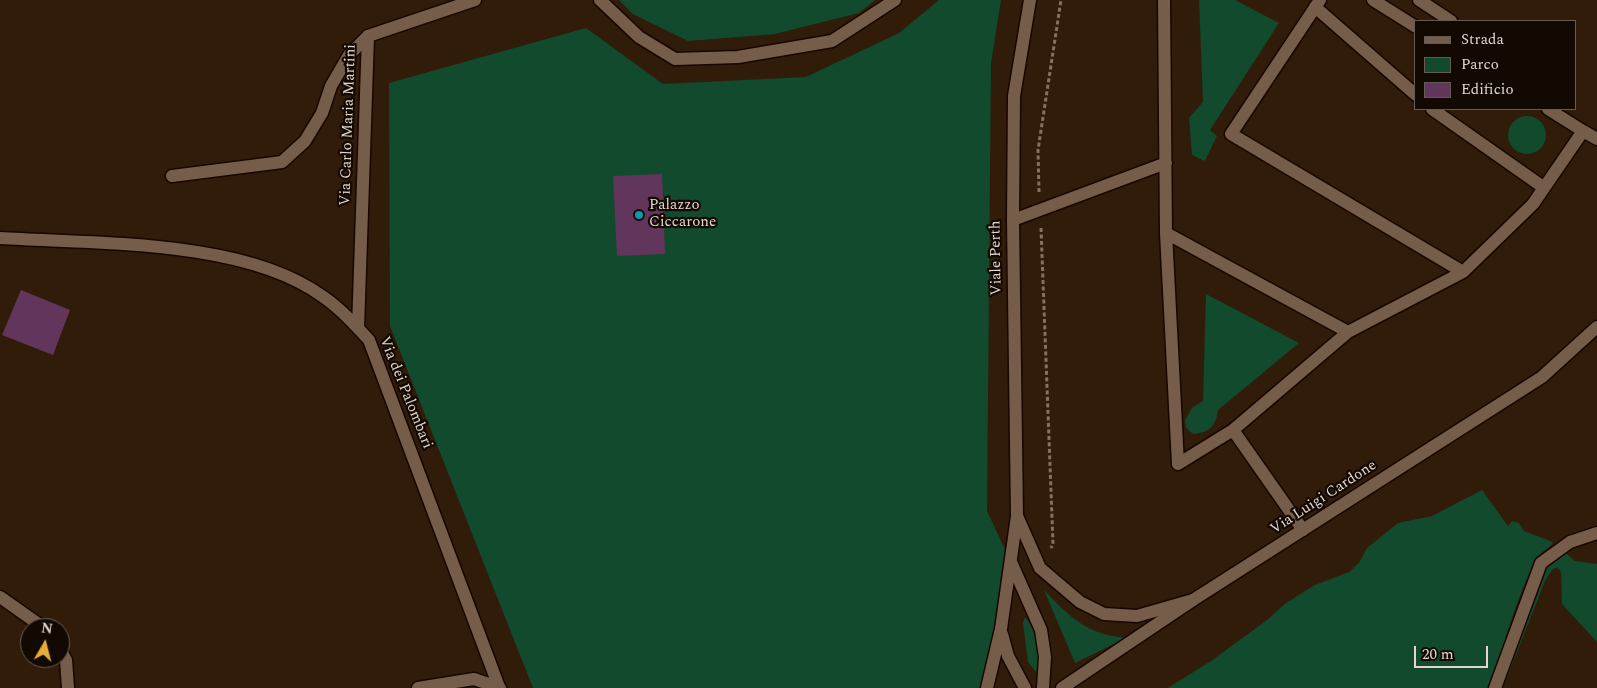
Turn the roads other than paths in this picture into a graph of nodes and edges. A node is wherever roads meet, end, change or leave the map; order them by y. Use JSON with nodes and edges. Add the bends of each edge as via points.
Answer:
{"nodes":[{"id":1,"x":476,"y":0,"type":"edge"},
{"id":2,"x":600,"y":0,"type":"edge"},
{"id":3,"x":895,"y":0,"type":"edge"},
{"id":4,"x":1030,"y":0,"type":"edge"},
{"id":5,"x":1164,"y":0,"type":"edge"},
{"id":6,"x":1373,"y":0,"type":"edge"},
{"id":7,"x":1317,"y":2,"type":"edge"},
{"id":8,"x":1425,"y":2,"type":"edge"},
{"id":9,"x":1450,"y":20,"type":"edge"},
{"id":10,"x":1414,"y":26,"type":"edge"},
{"id":11,"x":368,"y":36,"type":"junction"},
{"id":12,"x":1414,"y":93,"type":"edge"},
{"id":13,"x":1433,"y":110,"type":"edge"},
{"id":14,"x":1550,"y":110,"type":"edge"},
{"id":15,"x":1583,"y":131,"type":"junction"},
{"id":16,"x":1597,"y":139,"type":"edge"},
{"id":17,"x":1166,"y":163,"type":"junction"},
{"id":18,"x":172,"y":176,"type":"dead end"},
{"id":19,"x":1543,"y":187,"type":"junction"},
{"id":20,"x":1013,"y":220,"type":"junction"},
{"id":21,"x":1166,"y":233,"type":"junction"},
{"id":22,"x":0,"y":238,"type":"edge"},
{"id":23,"x":1463,"y":272,"type":"junction"},
{"id":24,"x":1597,"y":327,"type":"edge"},
{"id":25,"x":358,"y":328,"type":"junction"},
{"id":26,"x":1348,"y":332,"type":"junction"},
{"id":27,"x":1233,"y":430,"type":"junction"},
{"id":28,"x":1016,"y":516,"type":"junction"},
{"id":29,"x":1303,"y":530,"type":"junction"},
{"id":30,"x":1597,"y":534,"type":"edge"},
{"id":31,"x":1010,"y":560,"type":"junction"},
{"id":32,"x":0,"y":597,"type":"edge"},
{"id":33,"x":1193,"y":600,"type":"junction"},
{"id":34,"x":30,"y":618,"type":"edge"},
{"id":35,"x":1001,"y":630,"type":"junction"},
{"id":36,"x":67,"y":668,"type":"edge"},
{"id":37,"x":499,"y":687,"type":"edge"},
{"id":38,"x":68,"y":688,"type":"edge"},
{"id":39,"x":418,"y":688,"type":"edge"},
{"id":40,"x":987,"y":688,"type":"edge"},
{"id":41,"x":1026,"y":688,"type":"edge"},
{"id":42,"x":1043,"y":688,"type":"edge"},
{"id":43,"x":1062,"y":688,"type":"edge"},
{"id":44,"x":1495,"y":688,"type":"edge"}],
"edges":[{"from":1,"to":11,"type":"street","name":"Via Carlo Maria Martini"},
{"from":2,"to":3,"type":"street","via":[[639,37],[675,59],[738,57],[832,41]]},
{"from":4,"to":20,"type":"street","name":"Viale Perth","via":[[1014,96]]},
{"from":5,"to":17,"type":"street"},
{"from":6,"to":10,"type":"street"},
{"from":7,"to":12,"type":"street"},
{"from":7,"to":23,"type":"street","via":[[1231,134]]},
{"from":8,"to":9,"type":"street"},
{"from":11,"to":18,"type":"street","via":[[344,63],[331,86],[322,113],[305,141],[282,162]]},
{"from":11,"to":25,"type":"street","name":"Via Carlo Maria Martini"},
{"from":13,"to":19,"type":"street"},
{"from":14,"to":15,"type":"street"},
{"from":15,"to":16,"type":"street"},
{"from":15,"to":19,"type":"street"},
{"from":17,"to":20,"type":"street"},
{"from":17,"to":21,"type":"street"},
{"from":19,"to":23,"type":"street","via":[[1533,204]]},
{"from":20,"to":28,"type":"street","name":"Viale Perth"},
{"from":21,"to":26,"type":"street"},
{"from":21,"to":27,"type":"street","via":[[1178,464]]},
{"from":22,"to":25,"type":"street","name":"Via dei Palombari","via":[[181,249],[240,260],[288,276],[322,295]]},
{"from":23,"to":26,"type":"street"},
{"from":24,"to":29,"type":"street","name":"Via Luigi Cardone","via":[[1542,377]]},
{"from":25,"to":37,"type":"street","name":"Via dei Palombari","via":[[369,340],[384,378]]},
{"from":26,"to":27,"type":"street"},
{"from":27,"to":29,"type":"street"},
{"from":28,"to":31,"type":"street","name":"Viale Perth"},
{"from":28,"to":33,"type":"street","name":"Viale Perth","via":[[1040,568],[1080,602],[1104,614],[1137,616]]},
{"from":29,"to":33,"type":"street","name":"Via Luigi Cardone"},
{"from":30,"to":44,"type":"street","via":[[1570,542],[1541,563]]},
{"from":31,"to":35,"type":"street","name":"Viale Perth"},
{"from":31,"to":42,"type":"street","via":[[1041,630],[1045,657]]},
{"from":32,"to":34,"type":"street"},
{"from":33,"to":43,"type":"street","name":"Via Luigi Cardone"},
{"from":35,"to":40,"type":"street","name":"Viale Perth"},
{"from":35,"to":41,"type":"street","name":"Viale Perth","via":[[1008,656]]},
{"from":36,"to":38,"type":"street"},
{"from":37,"to":39,"type":"street","name":"Via dei Palombari","via":[[474,679]]}]}
